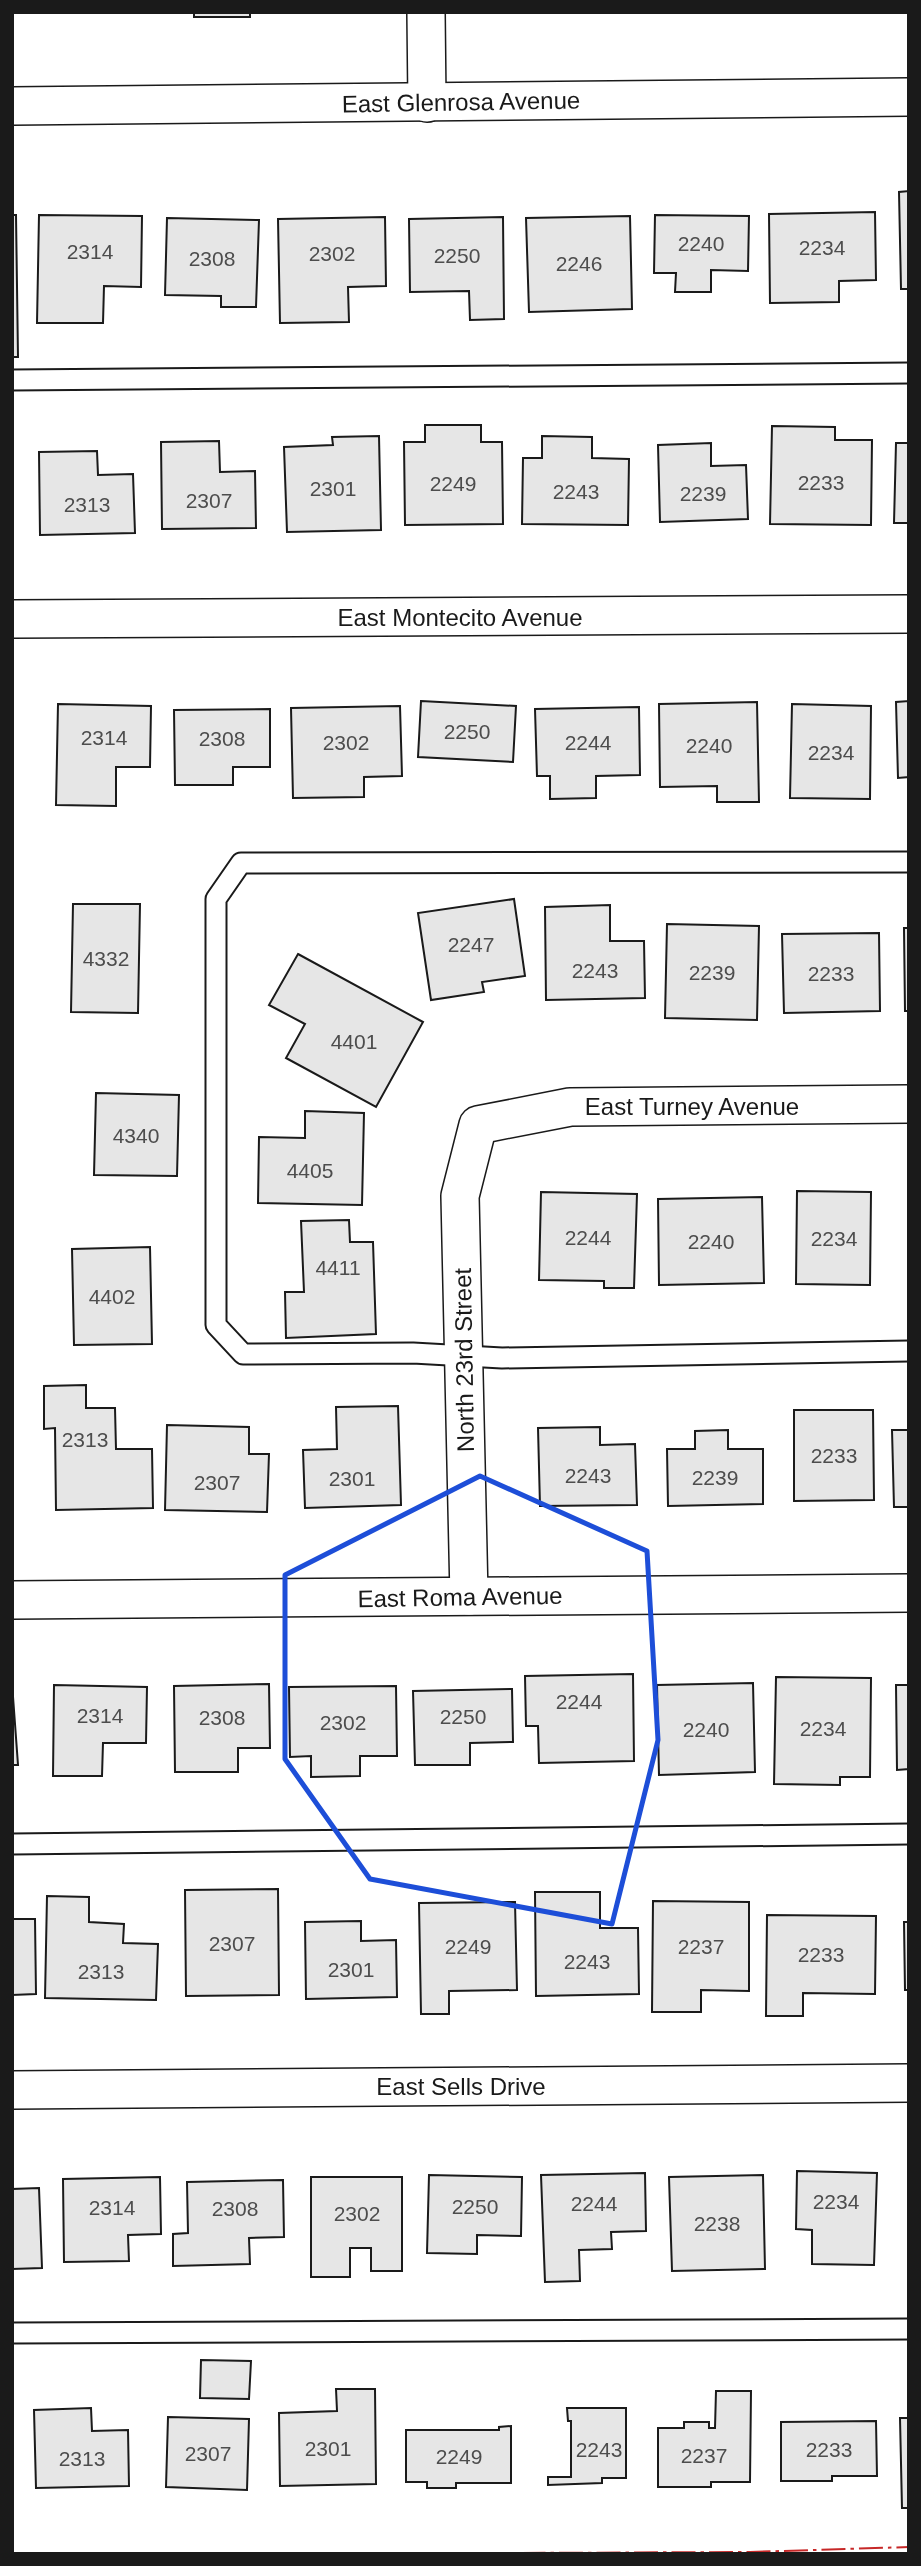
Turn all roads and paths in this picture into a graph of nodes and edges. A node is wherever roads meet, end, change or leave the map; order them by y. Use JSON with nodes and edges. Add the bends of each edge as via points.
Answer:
{"nodes":[{"id":1,"x":426,"y":12,"type":"edge"},
{"id":2,"x":909,"y":97,"type":"edge"},
{"id":3,"x":428,"y":103,"type":"junction"},
{"id":4,"x":12,"y":106,"type":"edge"},
{"id":5,"x":909,"y":373,"type":"edge"},
{"id":6,"x":12,"y":380,"type":"edge"},
{"id":7,"x":909,"y":614,"type":"edge"},
{"id":8,"x":12,"y":619,"type":"edge"},
{"id":9,"x":909,"y":862,"type":"edge"},
{"id":10,"x":909,"y":1104,"type":"edge"},
{"id":11,"x":478,"y":1125,"type":"joint"},
{"id":12,"x":909,"y":1352,"type":"edge"},
{"id":13,"x":464,"y":1358,"type":"junction"},
{"id":14,"x":909,"y":1593,"type":"edge"},
{"id":15,"x":469,"y":1596,"type":"junction"},
{"id":16,"x":12,"y":1600,"type":"edge"},
{"id":17,"x":909,"y":1834,"type":"edge"},
{"id":18,"x":12,"y":1844,"type":"edge"},
{"id":19,"x":909,"y":2082,"type":"edge"},
{"id":20,"x":12,"y":2090,"type":"edge"},
{"id":21,"x":909,"y":2329,"type":"edge"},
{"id":22,"x":12,"y":2333,"type":"edge"}],
"edges":[{"from":1,"to":3,"type":"street"},
{"from":2,"to":3,"type":"street","name":"East Glenrosa Avenue"},
{"from":3,"to":4,"type":"street","name":"East Glenrosa Avenue"},
{"from":5,"to":6,"type":"lane"},
{"from":7,"to":8,"type":"street","name":"East Montecito Avenue"},
{"from":9,"to":13,"type":"lane","via":[[242,863],[216,899],[216,1325],[243,1354],[413,1353]]},
{"from":10,"to":11,"type":"street","name":"East Turney Avenue","via":[[570,1107]]},
{"from":11,"to":13,"type":"street","name":"North 23rd Street","via":[[460,1196]]},
{"from":12,"to":13,"type":"lane"},
{"from":13,"to":15,"type":"street","name":"North 23rd Street"},
{"from":14,"to":15,"type":"street","name":"East Roma Avenue"},
{"from":15,"to":16,"type":"street","name":"East Roma Avenue"},
{"from":17,"to":18,"type":"lane"},
{"from":19,"to":20,"type":"street","name":"East Sells Drive"},
{"from":21,"to":22,"type":"lane"}]}
